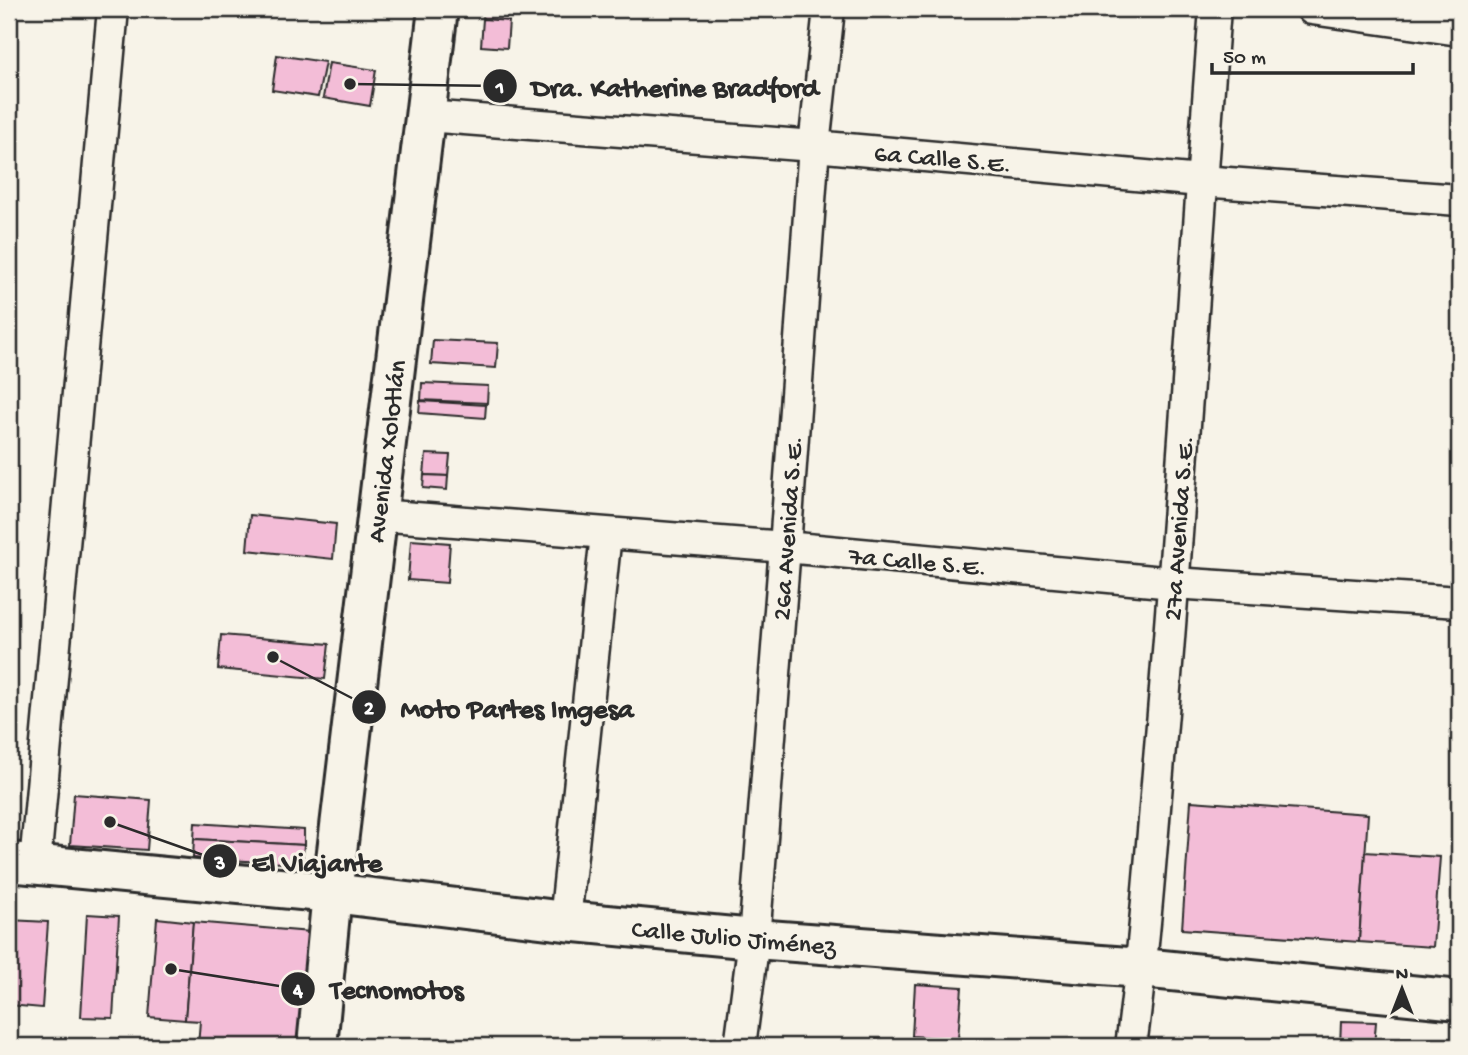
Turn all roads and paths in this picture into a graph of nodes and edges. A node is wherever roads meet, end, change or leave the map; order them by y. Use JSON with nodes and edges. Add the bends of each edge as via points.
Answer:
{"nodes":[{"id":1,"x":113,"y":9,"type":"edge"},
{"id":2,"x":438,"y":9,"type":"edge"},
{"id":3,"x":829,"y":9,"type":"edge"},
{"id":4,"x":1215,"y":9,"type":"edge"},
{"id":5,"x":1312,"y":9,"type":"edge"},
{"id":6,"x":1459,"y":30,"type":"edge"},
{"id":7,"x":426,"y":116,"type":"junction"},
{"id":8,"x":814,"y":146,"type":"junction"},
{"id":9,"x":1201,"y":181,"type":"junction"},
{"id":10,"x":1459,"y":200,"type":"edge"},
{"id":11,"x":377,"y":515,"type":"junction"},
{"id":12,"x":606,"y":534,"type":"junction"},
{"id":13,"x":785,"y":547,"type":"junction"},
{"id":14,"x":1174,"y":583,"type":"junction"},
{"id":15,"x":1459,"y":602,"type":"edge"},
{"id":16,"x":22,"y":863,"type":"edge"},
{"id":17,"x":332,"y":893,"type":"junction"},
{"id":18,"x":565,"y":921,"type":"junction"},
{"id":19,"x":754,"y":939,"type":"junction"},
{"id":20,"x":1142,"y":968,"type":"junction"},
{"id":21,"x":1459,"y":1000,"type":"edge"},
{"id":22,"x":317,"y":1046,"type":"edge"},
{"id":23,"x":740,"y":1046,"type":"edge"},
{"id":24,"x":1131,"y":1046,"type":"edge"}],
"edges":[{"from":1,"to":16,"type":"street"},
{"from":2,"to":7,"type":"main road","name":"Avenida Xolotlán"},
{"from":3,"to":8,"type":"street","name":"26a Avenida S.E."},
{"from":4,"to":9,"type":"street","name":"27a Avenida S.E."},
{"from":5,"to":6,"type":"street"},
{"from":7,"to":8,"type":"street","name":"6a Calle S.E."},
{"from":7,"to":11,"type":"main road","name":"Avenida Xolotlán"},
{"from":8,"to":9,"type":"street","name":"6a Calle S.E."},
{"from":8,"to":13,"type":"street","name":"26a Avenida S.E."},
{"from":9,"to":10,"type":"street","name":"6a Calle S.E."},
{"from":9,"to":14,"type":"street","name":"27a Avenida S.E."},
{"from":11,"to":12,"type":"street","name":"7a Calle S.E."},
{"from":11,"to":17,"type":"main road","name":"Avenida Xolotlán"},
{"from":12,"to":13,"type":"street","name":"7a Calle S.E."},
{"from":12,"to":18,"type":"street"},
{"from":13,"to":14,"type":"street","name":"7a Calle S.E."},
{"from":13,"to":19,"type":"street","name":"26a Avenida S.E."},
{"from":14,"to":15,"type":"street","name":"7a Calle S.E."},
{"from":14,"to":20,"type":"street","name":"27a Avenida S.E."},
{"from":16,"to":17,"type":"main road","name":"Calle Julio Jiménez"},
{"from":17,"to":18,"type":"main road","name":"Calle Julio Jiménez"},
{"from":17,"to":22,"type":"main road","name":"Avenida Xolotlán"},
{"from":18,"to":19,"type":"main road","name":"Calle Julio Jiménez"},
{"from":19,"to":20,"type":"main road","name":"Calle Julio Jiménez"},
{"from":19,"to":23,"type":"street","name":"26a Avenida S.E."},
{"from":20,"to":21,"type":"main road","name":"Calle Julio Jiménez"},
{"from":20,"to":24,"type":"street","name":"27a Avenida S.E."}]}
